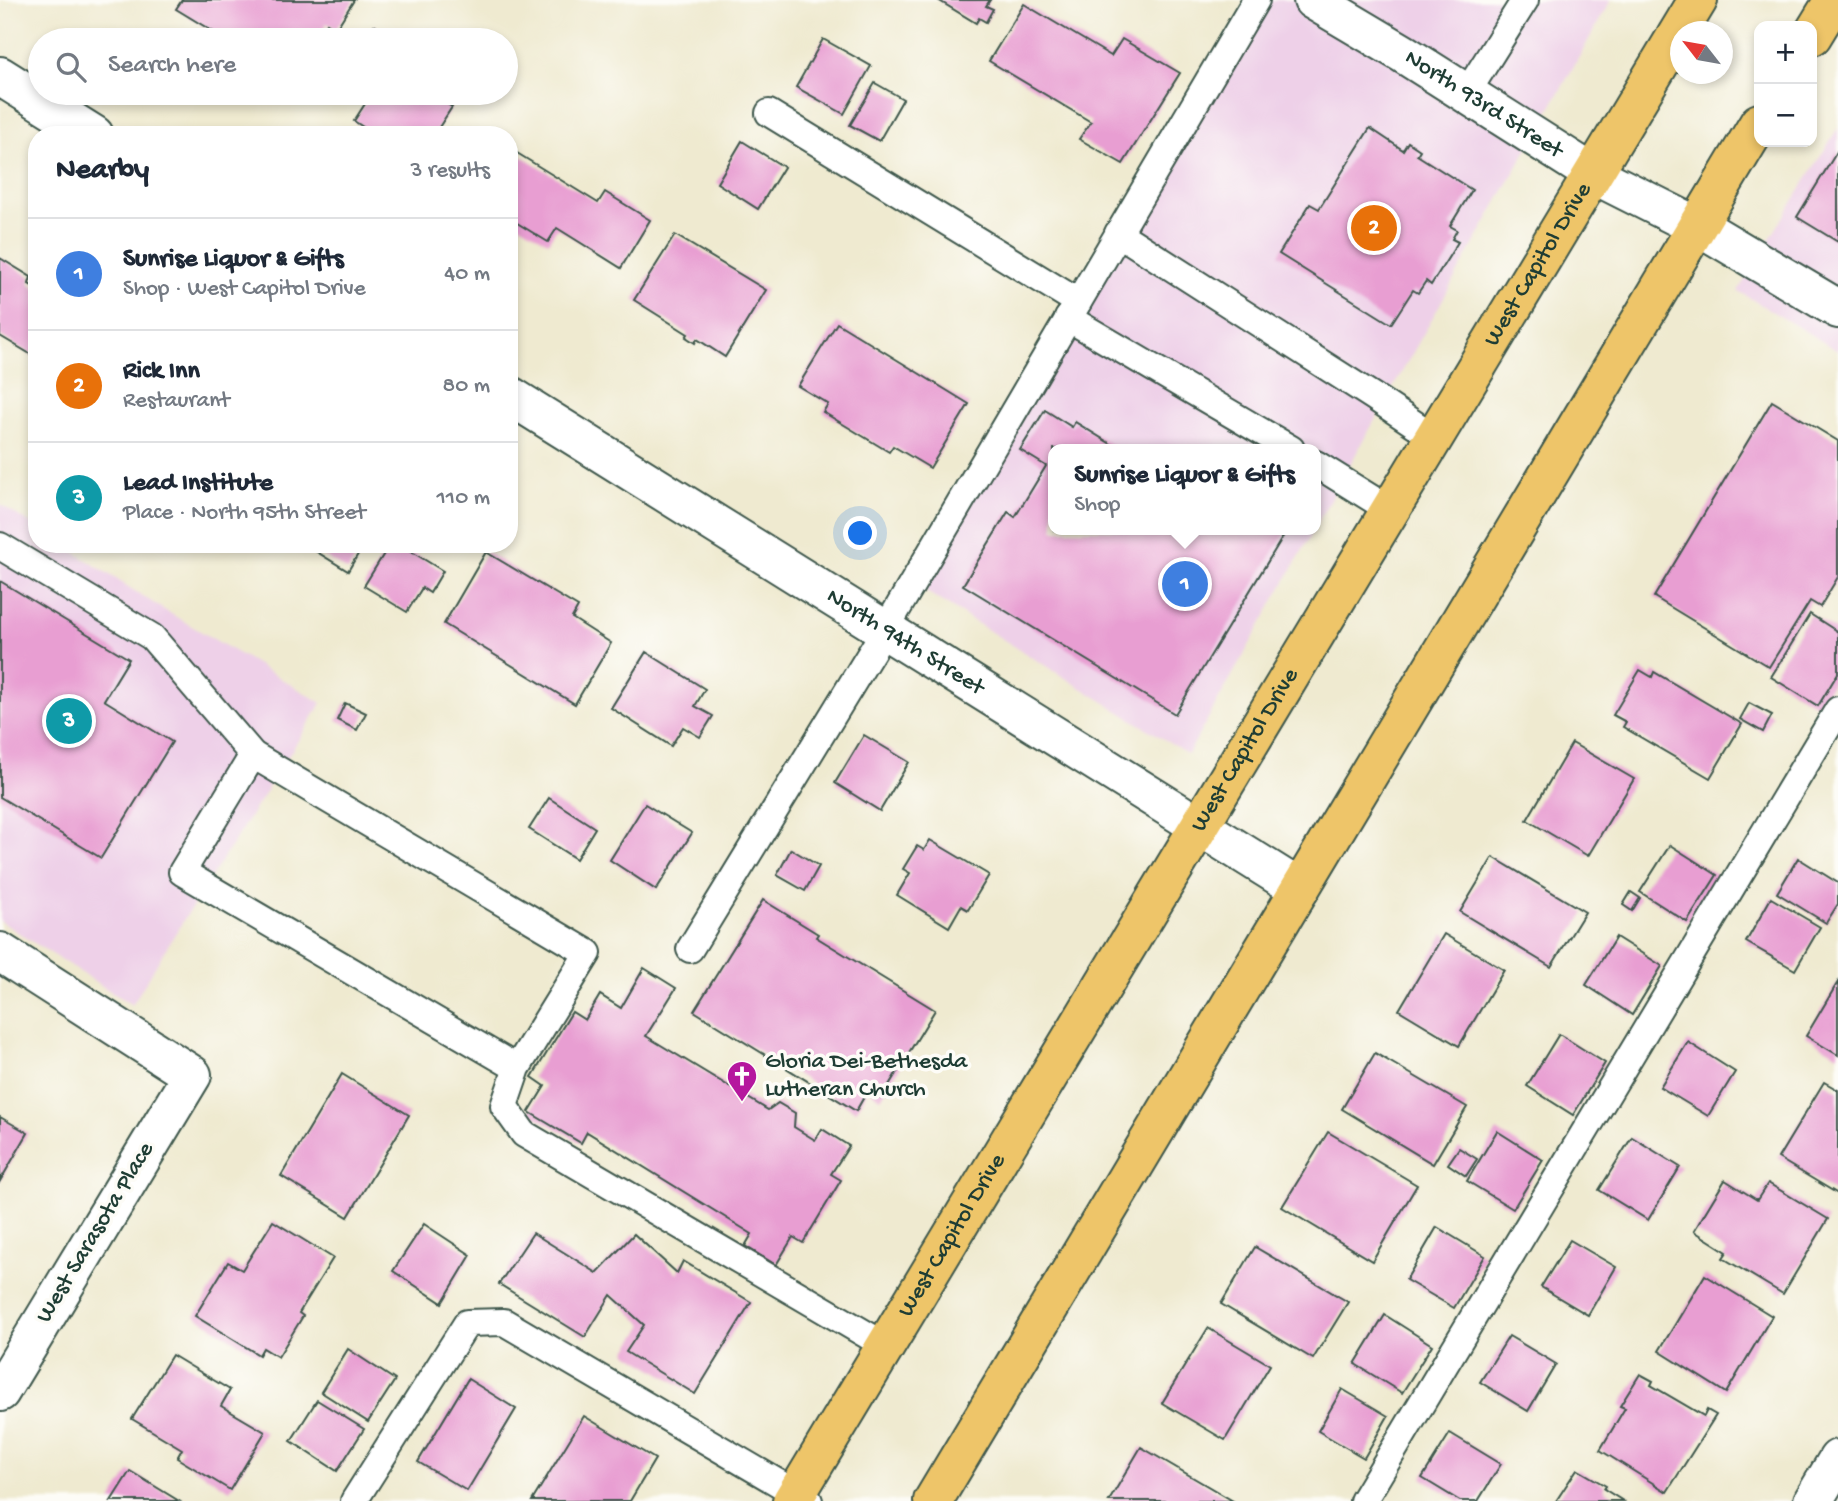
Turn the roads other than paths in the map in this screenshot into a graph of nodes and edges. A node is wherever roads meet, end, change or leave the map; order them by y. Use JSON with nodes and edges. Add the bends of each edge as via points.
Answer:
{"nodes":[{"id":1,"x":1256,"y":0,"type":"edge"},
{"id":2,"x":1313,"y":0,"type":"edge"},
{"id":3,"x":1525,"y":0,"type":"edge"},
{"id":4,"x":1698,"y":0,"type":"edge"},
{"id":5,"x":1834,"y":0,"type":"edge"},
{"id":6,"x":1817,"y":28,"type":"edge"},
{"id":7,"x":0,"y":76,"type":"edge"},
{"id":8,"x":28,"y":94,"type":"edge"},
{"id":9,"x":1466,"y":94,"type":"junction"},
{"id":10,"x":46,"y":105,"type":"edge"},
{"id":11,"x":769,"y":113,"type":"dead end"},
{"id":12,"x":80,"y":126,"type":"edge"},
{"id":13,"x":1754,"y":131,"type":"edge"},
{"id":14,"x":1593,"y":174,"type":"junction"},
{"id":15,"x":1697,"y":227,"type":"junction"},
{"id":16,"x":1118,"y":233,"type":"junction"},
{"id":17,"x":1838,"y":309,"type":"edge"},
{"id":18,"x":1073,"y":310,"type":"junction"},
{"id":19,"x":518,"y":401,"type":"edge"},
{"id":20,"x":1434,"y":437,"type":"junction"},
{"id":21,"x":1283,"y":444,"type":"edge"},
{"id":22,"x":1321,"y":467,"type":"edge"},
{"id":23,"x":1390,"y":510,"type":"junction"},
{"id":24,"x":0,"y":546,"type":"edge"},
{"id":25,"x":885,"y":630,"type":"junction"},
{"id":26,"x":1838,"y":710,"type":"edge"},
{"id":27,"x":253,"y":755,"type":"junction"},
{"id":28,"x":1199,"y":826,"type":"junction"},
{"id":29,"x":1300,"y":889,"type":"junction"},
{"id":30,"x":690,"y":949,"type":"dead end"},
{"id":31,"x":0,"y":952,"type":"edge"},
{"id":32,"x":517,"y":1068,"type":"junction"},
{"id":33,"x":886,"y":1346,"type":"junction"},
{"id":34,"x":0,"y":1392,"type":"edge"},
{"id":35,"x":1838,"y":1459,"type":"edge"},
{"id":36,"x":799,"y":1499,"type":"edge"},
{"id":37,"x":354,"y":1501,"type":"edge"},
{"id":38,"x":933,"y":1501,"type":"edge"},
{"id":39,"x":1363,"y":1501,"type":"edge"},
{"id":40,"x":1813,"y":1501,"type":"edge"}],
"edges":[{"from":1,"to":16,"type":"lane"},
{"from":2,"to":9,"type":"street","name":"North 93rd Street"},
{"from":3,"to":9,"type":"lane"},
{"from":4,"to":14,"type":"main road","name":"West Capitol Drive"},
{"from":5,"to":6,"type":"main road"},
{"from":7,"to":8,"type":"street"},
{"from":9,"to":14,"type":"street","name":"North 93rd Street"},
{"from":10,"to":12,"type":"street"},
{"from":11,"to":18,"type":"lane"},
{"from":13,"to":15,"type":"main road"},
{"from":14,"to":15,"type":"street","name":"North 93rd Street"},
{"from":14,"to":20,"type":"main road","name":"West Capitol Drive"},
{"from":15,"to":17,"type":"street","name":"North 93rd Street"},
{"from":15,"to":29,"type":"main road"},
{"from":16,"to":18,"type":"lane"},
{"from":16,"to":20,"type":"lane"},
{"from":18,"to":21,"type":"lane"},
{"from":18,"to":25,"type":"lane"},
{"from":19,"to":25,"type":"street","name":"North 94th Street"},
{"from":20,"to":23,"type":"main road","name":"West Capitol Drive"},
{"from":22,"to":23,"type":"lane"},
{"from":23,"to":28,"type":"main road","name":"West Capitol Drive"},
{"from":24,"to":27,"type":"lane","via":[[152,638]]},
{"from":25,"to":28,"type":"street","name":"North 94th Street"},
{"from":25,"to":30,"type":"lane"},
{"from":26,"to":39,"type":"lane"},
{"from":27,"to":32,"type":"lane","via":[[588,953]]},
{"from":27,"to":32,"type":"lane","via":[[182,872]]},
{"from":28,"to":29,"type":"street","name":"North 94th Street"},
{"from":28,"to":33,"type":"main road","name":"West Capitol Drive"},
{"from":29,"to":38,"type":"main road"},
{"from":31,"to":34,"type":"street","name":"West Sarasota Place","via":[[192,1075]]},
{"from":32,"to":33,"type":"lane","via":[[503,1106],[524,1134]]},
{"from":33,"to":36,"type":"main road","name":"West Capitol Drive"},
{"from":35,"to":40,"type":"street"},
{"from":36,"to":37,"type":"lane","via":[[504,1322],[492,1322],[467,1323]]}]}
